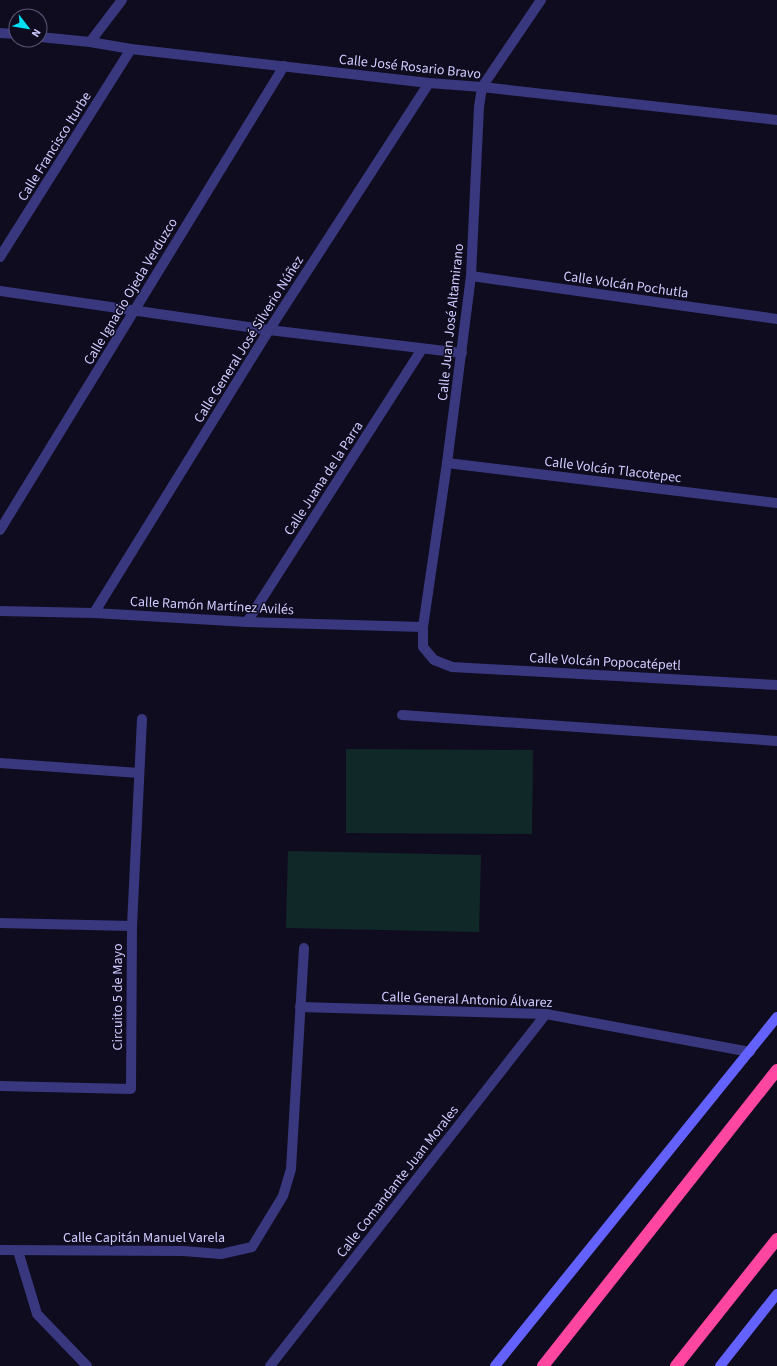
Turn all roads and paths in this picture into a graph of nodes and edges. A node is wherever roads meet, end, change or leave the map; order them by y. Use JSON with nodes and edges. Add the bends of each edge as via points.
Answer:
{"nodes":[{"id":1,"x":122,"y":0,"type":"edge"},
{"id":2,"x":541,"y":0,"type":"edge"},
{"id":3,"x":48,"y":38,"type":"edge"},
{"id":4,"x":90,"y":42,"type":"junction"},
{"id":5,"x":131,"y":49,"type":"junction"},
{"id":6,"x":284,"y":66,"type":"junction"},
{"id":7,"x":430,"y":83,"type":"junction"},
{"id":8,"x":482,"y":87,"type":"junction"},
{"id":9,"x":777,"y":120,"type":"edge"},
{"id":10,"x":0,"y":257,"type":"edge"},
{"id":11,"x":471,"y":276,"type":"junction"},
{"id":12,"x":0,"y":291,"type":"edge"},
{"id":13,"x":135,"y":310,"type":"junction"},
{"id":14,"x":777,"y":319,"type":"edge"},
{"id":15,"x":269,"y":330,"type":"junction"},
{"id":16,"x":422,"y":349,"type":"junction"},
{"id":17,"x":462,"y":353,"type":"junction"},
{"id":18,"x":447,"y":463,"type":"junction"},
{"id":19,"x":777,"y":503,"type":"edge"},
{"id":20,"x":0,"y":530,"type":"edge"},
{"id":21,"x":0,"y":611,"type":"edge"},
{"id":22,"x":94,"y":613,"type":"junction"},
{"id":23,"x":247,"y":622,"type":"junction"},
{"id":24,"x":423,"y":627,"type":"junction"},
{"id":25,"x":434,"y":660,"type":"joint"},
{"id":26,"x":777,"y":685,"type":"edge"},
{"id":27,"x":402,"y":715,"type":"dead end"},
{"id":28,"x":142,"y":719,"type":"dead end"},
{"id":29,"x":777,"y":741,"type":"edge"},
{"id":30,"x":0,"y":763,"type":"edge"},
{"id":31,"x":139,"y":773,"type":"junction"},
{"id":32,"x":0,"y":923,"type":"edge"},
{"id":33,"x":132,"y":926,"type":"junction"},
{"id":34,"x":304,"y":948,"type":"dead end"},
{"id":35,"x":300,"y":1007,"type":"junction"},
{"id":36,"x":546,"y":1014,"type":"junction"},
{"id":37,"x":777,"y":1017,"type":"edge"},
{"id":38,"x":750,"y":1052,"type":"junction"},
{"id":39,"x":777,"y":1070,"type":"edge"},
{"id":40,"x":0,"y":1086,"type":"edge"},
{"id":41,"x":777,"y":1239,"type":"edge"},
{"id":42,"x":0,"y":1250,"type":"edge"},
{"id":43,"x":18,"y":1250,"type":"junction"},
{"id":44,"x":777,"y":1294,"type":"edge"},
{"id":45,"x":87,"y":1366,"type":"edge"},
{"id":46,"x":270,"y":1366,"type":"edge"},
{"id":47,"x":495,"y":1366,"type":"edge"},
{"id":48,"x":543,"y":1366,"type":"edge"},
{"id":49,"x":676,"y":1366,"type":"edge"},
{"id":50,"x":720,"y":1366,"type":"edge"}],
"edges":[{"from":1,"to":4,"type":"street"},
{"from":2,"to":8,"type":"street","name":"Calle Juan José Altamirano"},
{"from":3,"to":4,"type":"street","name":"Calle José Rosario Bravo"},
{"from":4,"to":5,"type":"street","name":"Calle José Rosario Bravo"},
{"from":5,"to":6,"type":"street","name":"Calle José Rosario Bravo"},
{"from":5,"to":10,"type":"street","name":"Calle Francisco Iturbe"},
{"from":6,"to":7,"type":"street","name":"Calle José Rosario Bravo"},
{"from":6,"to":13,"type":"street","name":"Calle Ignacio Ojeda Verduzco"},
{"from":7,"to":8,"type":"street","name":"Calle José Rosario Bravo"},
{"from":7,"to":15,"type":"street","name":"Calle General José Silverio Núñez"},
{"from":8,"to":9,"type":"street","name":"Calle José Rosario Bravo"},
{"from":8,"to":11,"type":"street","name":"Calle Juan José Altamirano"},
{"from":11,"to":14,"type":"street","name":"Calle Volcán Pochutla"},
{"from":11,"to":17,"type":"street","name":"Calle Juan José Altamirano"},
{"from":12,"to":13,"type":"street"},
{"from":13,"to":15,"type":"street"},
{"from":13,"to":20,"type":"street","name":"Calle Ignacio Ojeda Verduzco"},
{"from":15,"to":16,"type":"street"},
{"from":15,"to":22,"type":"street","name":"Calle General José Silverio Núñez"},
{"from":16,"to":17,"type":"street"},
{"from":16,"to":23,"type":"street","name":"Calle Juana de la Parra"},
{"from":17,"to":18,"type":"street","name":"Calle Juan José Altamirano"},
{"from":18,"to":19,"type":"street","name":"Calle Volcán Tlacotepec"},
{"from":18,"to":24,"type":"street","name":"Calle Juan José Altamirano"},
{"from":21,"to":22,"type":"street","name":"Calle Ramón Martínez Avilés"},
{"from":22,"to":23,"type":"street","name":"Calle Ramón Martínez Avilés"},
{"from":23,"to":24,"type":"street","name":"Calle Ramón Martínez Avilés"},
{"from":24,"to":25,"type":"street","name":"Calle Juan José Altamirano","via":[[423,647]]},
{"from":25,"to":26,"type":"street","name":"Calle Volcán Popocatépetl","via":[[452,667]]},
{"from":27,"to":29,"type":"street"},
{"from":28,"to":31,"type":"street","name":"Circuito 5 de Mayo"},
{"from":30,"to":31,"type":"street"},
{"from":31,"to":33,"type":"street","name":"Circuito 5 de Mayo"},
{"from":32,"to":33,"type":"street"},
{"from":33,"to":40,"type":"street","name":"Circuito 5 de Mayo","via":[[131,1089]]},
{"from":34,"to":35,"type":"street","name":"Calle Capitán Manuel Varela"},
{"from":35,"to":36,"type":"street","name":"Calle General Antonio Álvarez"},
{"from":35,"to":43,"type":"street","name":"Calle Capitán Manuel Varela","via":[[291,1169],[283,1196],[252,1247],[220,1254],[183,1251]]},
{"from":36,"to":38,"type":"street","name":"Calle General Antonio Álvarez"},
{"from":36,"to":46,"type":"street","name":"Calle Comandante Juan Morales"},
{"from":37,"to":38,"type":"main road"},
{"from":38,"to":47,"type":"main road"},
{"from":39,"to":48,"type":"highway"},
{"from":41,"to":49,"type":"highway"},
{"from":42,"to":43,"type":"street","name":"Calle Capitán Manuel Varela"},
{"from":43,"to":45,"type":"street","via":[[37,1314]]},
{"from":44,"to":50,"type":"main road"}]}
